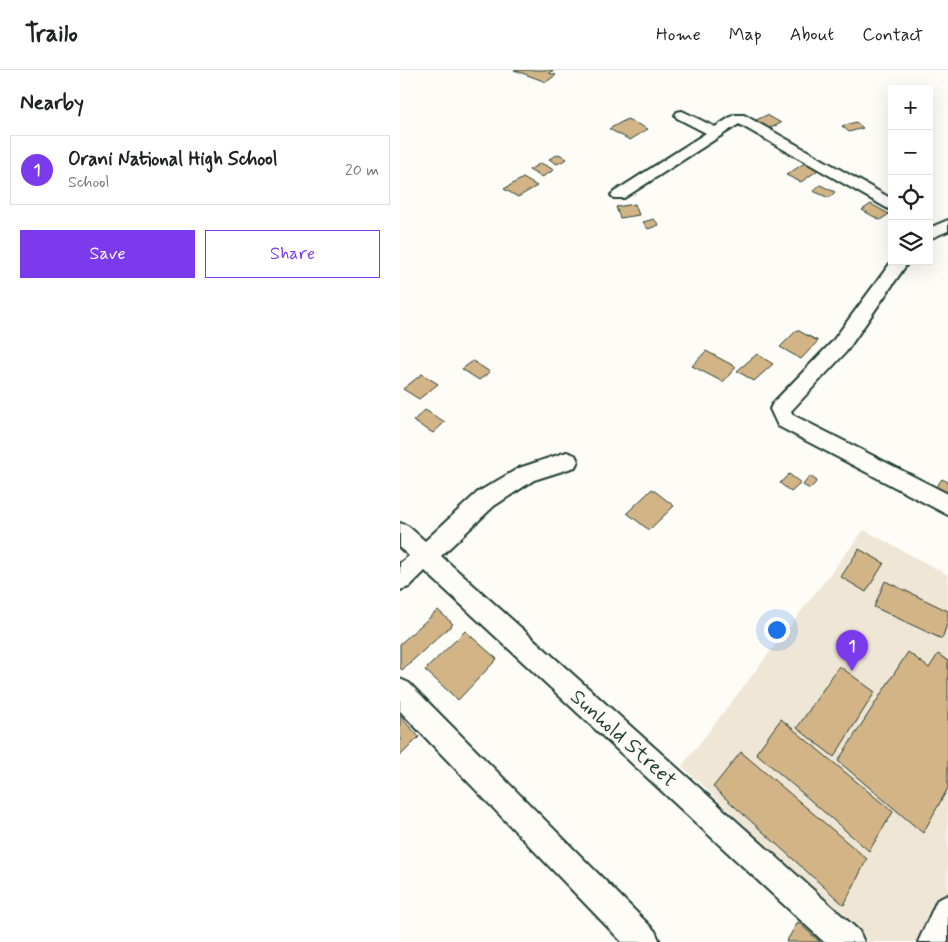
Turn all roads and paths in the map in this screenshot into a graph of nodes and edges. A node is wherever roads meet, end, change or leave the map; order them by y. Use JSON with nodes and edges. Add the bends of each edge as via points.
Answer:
{"nodes":[{"id":1,"x":682,"y":114,"type":"dead end"},
{"id":2,"x":716,"y":133,"type":"junction"},
{"id":3,"x":619,"y":195,"type":"dead end"},
{"id":4,"x":888,"y":204,"type":"edge"},
{"id":5,"x":898,"y":265,"type":"edge"},
{"id":6,"x":567,"y":461,"type":"dead end"},
{"id":7,"x":948,"y":505,"type":"edge"},
{"id":8,"x":400,"y":534,"type":"edge"},
{"id":9,"x":425,"y":557,"type":"junction"},
{"id":10,"x":400,"y":579,"type":"edge"},
{"id":11,"x":400,"y":692,"type":"edge"},
{"id":12,"x":948,"y":911,"type":"edge"},
{"id":13,"x":644,"y":942,"type":"edge"},
{"id":14,"x":848,"y":942,"type":"edge"},
{"id":15,"x":934,"y":942,"type":"edge"}],
"edges":[{"from":1,"to":2,"type":"street"},
{"from":2,"to":3,"type":"street"},
{"from":2,"to":4,"type":"street","via":[[739,118]]},
{"from":5,"to":7,"type":"street","via":[[839,347],[780,409],[785,420]]},
{"from":6,"to":9,"type":"street","via":[[527,474],[486,499]]},
{"from":8,"to":9,"type":"street","name":"Sunhold Street"},
{"from":9,"to":10,"type":"street"},
{"from":9,"to":14,"type":"street","name":"Sunhold Street"},
{"from":11,"to":13,"type":"street"},
{"from":12,"to":15,"type":"street"}]}
